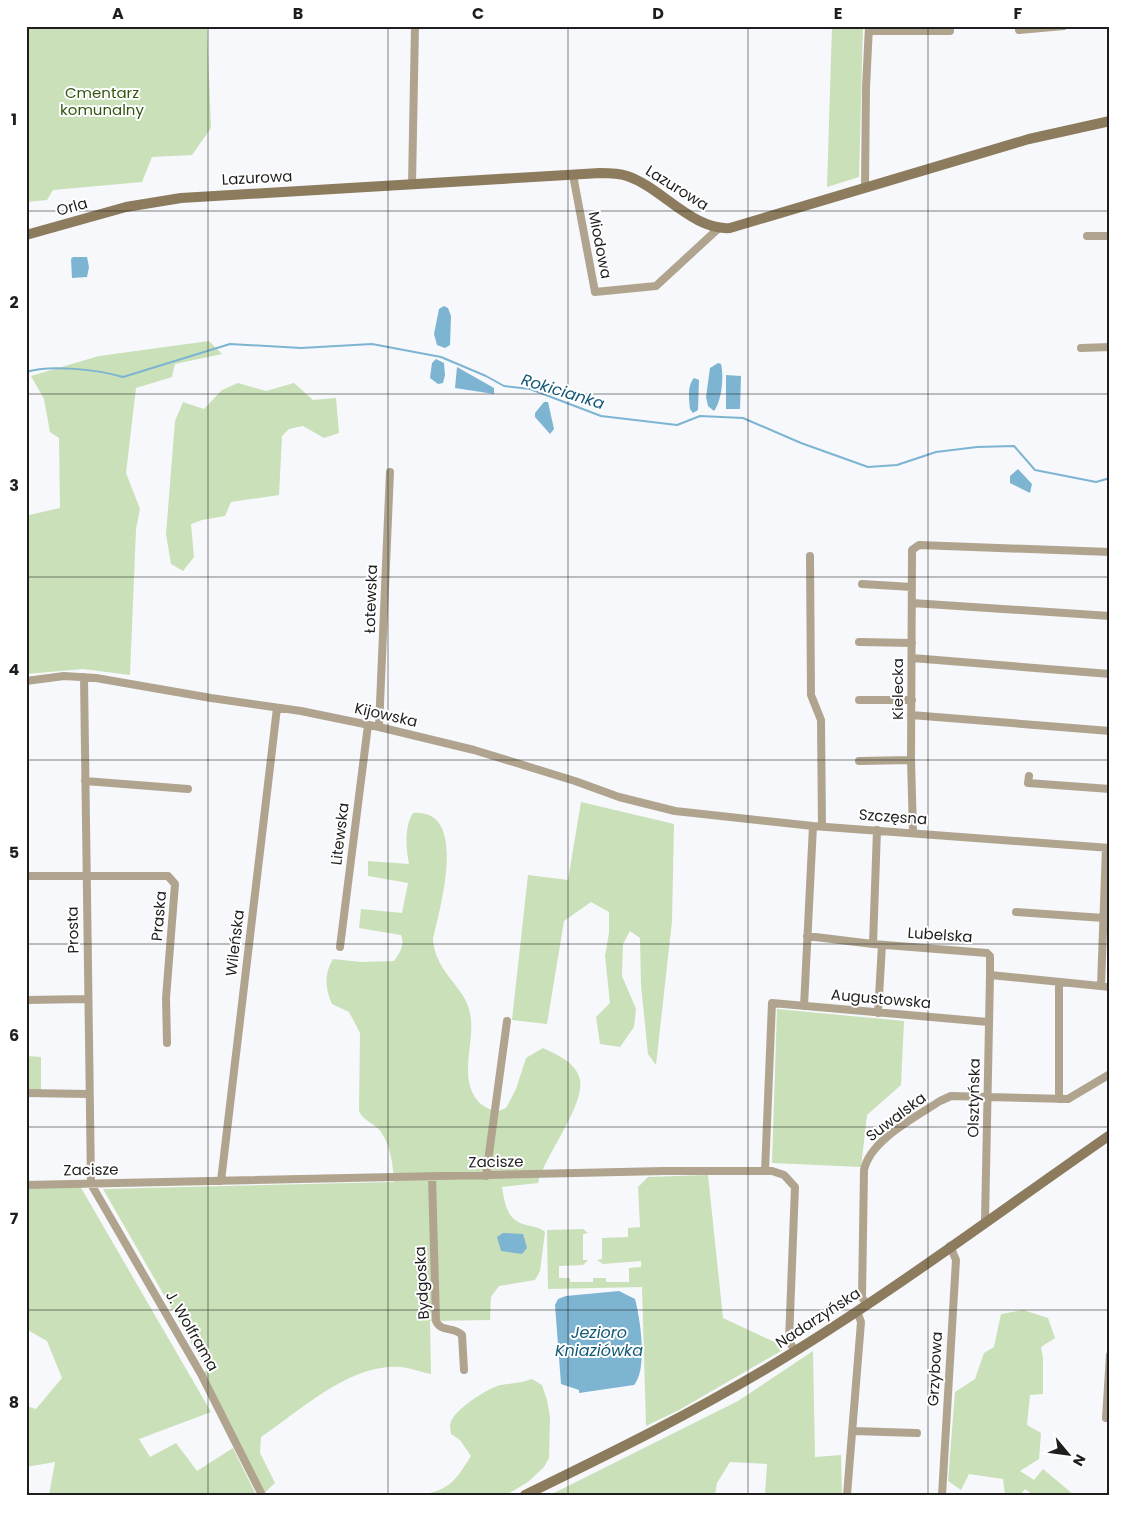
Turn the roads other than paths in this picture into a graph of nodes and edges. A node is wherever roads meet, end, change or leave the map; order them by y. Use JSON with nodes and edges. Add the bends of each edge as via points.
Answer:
{"nodes":[{"id":1,"x":415,"y":26,"type":"edge"},
{"id":2,"x":1064,"y":26,"type":"edge"},
{"id":3,"x":869,"y":29,"type":"edge"},
{"id":4,"x":1019,"y":30,"type":"dead end"},
{"id":5,"x":950,"y":31,"type":"dead end"},
{"id":6,"x":1110,"y":121,"type":"edge"},
{"id":7,"x":572,"y":175,"type":"junction"},
{"id":8,"x":412,"y":184,"type":"junction"},
{"id":9,"x":865,"y":187,"type":"junction"},
{"id":10,"x":126,"y":207,"type":"joint"},
{"id":11,"x":720,"y":227,"type":"junction"},
{"id":12,"x":26,"y":235,"type":"edge"},
{"id":13,"x":1087,"y":236,"type":"dead end"},
{"id":14,"x":1110,"y":236,"type":"edge"},
{"id":15,"x":1110,"y":347,"type":"edge"},
{"id":16,"x":1081,"y":348,"type":"dead end"},
{"id":17,"x":390,"y":472,"type":"dead end"},
{"id":18,"x":1110,"y":552,"type":"edge"},
{"id":19,"x":810,"y":556,"type":"dead end"},
{"id":20,"x":862,"y":584,"type":"dead end"},
{"id":21,"x":912,"y":587,"type":"junction"},
{"id":22,"x":912,"y":602,"type":"junction"},
{"id":23,"x":1110,"y":616,"type":"edge"},
{"id":24,"x":858,"y":642,"type":"dead end"},
{"id":25,"x":912,"y":643,"type":"junction"},
{"id":26,"x":912,"y":658,"type":"junction"},
{"id":27,"x":1110,"y":674,"type":"edge"},
{"id":28,"x":84,"y":677,"type":"junction"},
{"id":29,"x":26,"y":681,"type":"edge"},
{"id":30,"x":859,"y":700,"type":"dead end"},
{"id":31,"x":912,"y":700,"type":"junction"},
{"id":32,"x":277,"y":708,"type":"junction"},
{"id":33,"x":912,"y":715,"type":"junction"},
{"id":34,"x":368,"y":725,"type":"junction"},
{"id":35,"x":379,"y":727,"type":"junction"},
{"id":36,"x":1110,"y":730,"type":"edge"},
{"id":37,"x":911,"y":760,"type":"junction"},
{"id":38,"x":859,"y":761,"type":"dead end"},
{"id":39,"x":1029,"y":776,"type":"dead end"},
{"id":40,"x":86,"y":781,"type":"junction"},
{"id":41,"x":188,"y":789,"type":"dead end"},
{"id":42,"x":1110,"y":789,"type":"edge"},
{"id":43,"x":676,"y":811,"type":"joint"},
{"id":44,"x":813,"y":826,"type":"junction"},
{"id":45,"x":822,"y":826,"type":"junction"},
{"id":46,"x":877,"y":830,"type":"junction"},
{"id":47,"x":913,"y":832,"type":"junction"},
{"id":48,"x":1108,"y":848,"type":"edge"},
{"id":49,"x":26,"y":876,"type":"edge"},
{"id":50,"x":86,"y":876,"type":"junction"},
{"id":51,"x":1016,"y":912,"type":"dead end"},
{"id":52,"x":1104,"y":918,"type":"junction"},
{"id":53,"x":807,"y":936,"type":"junction"},
{"id":54,"x":873,"y":944,"type":"junction"},
{"id":55,"x":882,"y":945,"type":"junction"},
{"id":56,"x":340,"y":947,"type":"dead end"},
{"id":57,"x":990,"y":975,"type":"junction"},
{"id":58,"x":1059,"y":982,"type":"junction"},
{"id":59,"x":1101,"y":986,"type":"junction"},
{"id":60,"x":1110,"y":987,"type":"edge"},
{"id":61,"x":88,"y":999,"type":"junction"},
{"id":62,"x":26,"y":1000,"type":"edge"},
{"id":63,"x":804,"y":1006,"type":"junction"},
{"id":64,"x":878,"y":1013,"type":"junction"},
{"id":65,"x":507,"y":1021,"type":"dead end"},
{"id":66,"x":988,"y":1022,"type":"junction"},
{"id":67,"x":167,"y":1043,"type":"dead end"},
{"id":68,"x":1110,"y":1074,"type":"edge"},
{"id":69,"x":26,"y":1093,"type":"edge"},
{"id":70,"x":89,"y":1094,"type":"junction"},
{"id":71,"x":988,"y":1096,"type":"junction"},
{"id":72,"x":1059,"y":1099,"type":"junction"},
{"id":73,"x":1110,"y":1135,"type":"edge"},
{"id":74,"x":765,"y":1170,"type":"junction"},
{"id":75,"x":432,"y":1176,"type":"junction"},
{"id":76,"x":486,"y":1176,"type":"junction"},
{"id":77,"x":221,"y":1181,"type":"junction"},
{"id":78,"x":91,"y":1184,"type":"junction"},
{"id":79,"x":26,"y":1185,"type":"edge"},
{"id":80,"x":985,"y":1221,"type":"junction"},
{"id":81,"x":950,"y":1246,"type":"junction"},
{"id":82,"x":866,"y":1304,"type":"junction"},
{"id":83,"x":857,"y":1311,"type":"junction"},
{"id":84,"x":794,"y":1352,"type":"junction"},
{"id":85,"x":1110,"y":1355,"type":"edge"},
{"id":86,"x":464,"y":1370,"type":"dead end"},
{"id":87,"x":1106,"y":1418,"type":"dead end"},
{"id":88,"x":853,"y":1431,"type":"junction"},
{"id":89,"x":917,"y":1433,"type":"dead end"},
{"id":90,"x":262,"y":1495,"type":"edge"},
{"id":91,"x":525,"y":1495,"type":"edge"},
{"id":92,"x":847,"y":1495,"type":"edge"},
{"id":93,"x":942,"y":1495,"type":"edge"}],
"edges":[{"from":1,"to":8,"type":"street"},
{"from":2,"to":4,"type":"street"},
{"from":3,"to":5,"type":"street"},
{"from":3,"to":9,"type":"street"},
{"from":6,"to":9,"type":"street","name":"Lazurowa","via":[[1029,139]]},
{"from":7,"to":8,"type":"street","name":"Lazurowa"},
{"from":7,"to":11,"type":"street","name":"Lazurowa","via":[[614,173],[626,176],[696,219]]},
{"from":7,"to":11,"type":"street","name":"Miodowa","via":[[595,292],[656,286]]},
{"from":8,"to":10,"type":"street","name":"Lazurowa","via":[[181,198]]},
{"from":9,"to":11,"type":"street","name":"Lazurowa","via":[[738,226]]},
{"from":10,"to":12,"type":"street","name":"Orla"},
{"from":13,"to":14,"type":"street"},
{"from":15,"to":16,"type":"street"},
{"from":17,"to":35,"type":"street","name":"Łotewska"},
{"from":18,"to":21,"type":"street","name":"Kielecka","via":[[915,546],[912,550]]},
{"from":19,"to":45,"type":"street","via":[[811,695],[821,720]]},
{"from":20,"to":21,"type":"street"},
{"from":21,"to":22,"type":"street","name":"Kielecka"},
{"from":22,"to":23,"type":"street"},
{"from":22,"to":25,"type":"street","name":"Kielecka"},
{"from":24,"to":25,"type":"street"},
{"from":25,"to":26,"type":"street","name":"Kielecka"},
{"from":26,"to":27,"type":"street"},
{"from":26,"to":31,"type":"street","name":"Kielecka"},
{"from":28,"to":29,"type":"street","name":"Kijowska"},
{"from":28,"to":32,"type":"street","name":"Kijowska"},
{"from":28,"to":40,"type":"street","name":"Prosta"},
{"from":30,"to":31,"type":"street"},
{"from":31,"to":33,"type":"street","name":"Kielecka"},
{"from":32,"to":34,"type":"street","name":"Kijowska"},
{"from":32,"to":77,"type":"street","name":"Wileńska"},
{"from":33,"to":36,"type":"street"},
{"from":33,"to":37,"type":"street","name":"Kielecka"},
{"from":34,"to":35,"type":"street","name":"Kijowska"},
{"from":34,"to":56,"type":"street","name":"Litewska"},
{"from":35,"to":43,"type":"street","name":"Kijowska","via":[[486,754],[574,780],[620,798]]},
{"from":37,"to":38,"type":"street"},
{"from":37,"to":47,"type":"street","name":"Kielecka"},
{"from":39,"to":42,"type":"street","via":[[1028,783]]},
{"from":40,"to":41,"type":"street"},
{"from":40,"to":50,"type":"street","name":"Prosta"},
{"from":43,"to":44,"type":"street","name":"Szczęsna"},
{"from":44,"to":45,"type":"street","name":"Szczęsna"},
{"from":44,"to":53,"type":"street"},
{"from":45,"to":46,"type":"street","name":"Szczęsna"},
{"from":46,"to":47,"type":"street","name":"Szczęsna"},
{"from":46,"to":54,"type":"street"},
{"from":47,"to":48,"type":"street","name":"Szczęsna"},
{"from":48,"to":52,"type":"street"},
{"from":49,"to":50,"type":"street","name":"Praska"},
{"from":50,"to":61,"type":"street","name":"Prosta"},
{"from":50,"to":67,"type":"street","name":"Praska","via":[[168,876],[175,884],[166,998]]},
{"from":51,"to":52,"type":"street"},
{"from":52,"to":59,"type":"street"},
{"from":53,"to":54,"type":"street","name":"Lubelska"},
{"from":53,"to":63,"type":"street"},
{"from":54,"to":55,"type":"street","name":"Lubelska"},
{"from":55,"to":57,"type":"street","name":"Lubelska","via":[[987,953],[990,956]]},
{"from":55,"to":64,"type":"street"},
{"from":57,"to":58,"type":"street"},
{"from":57,"to":66,"type":"street","name":"Olsztyńska"},
{"from":58,"to":59,"type":"street"},
{"from":58,"to":72,"type":"street"},
{"from":59,"to":60,"type":"street"},
{"from":61,"to":62,"type":"street"},
{"from":61,"to":70,"type":"street","name":"Prosta"},
{"from":63,"to":64,"type":"street","name":"Augustowska"},
{"from":63,"to":74,"type":"street","name":"Augustowska","via":[[772,1003]]},
{"from":64,"to":66,"type":"street","name":"Augustowska"},
{"from":65,"to":76,"type":"street"},
{"from":66,"to":71,"type":"street","name":"Olsztyńska"},
{"from":68,"to":72,"type":"street","via":[[1072,1097]]},
{"from":69,"to":70,"type":"street"},
{"from":70,"to":78,"type":"street","name":"Prosta"},
{"from":71,"to":72,"type":"street","name":"Suwalska"},
{"from":71,"to":80,"type":"street","name":"Olsztyńska"},
{"from":71,"to":82,"type":"street","name":"Suwalska","via":[[945,1098],[871,1152],[864,1170],[862,1297]]},
{"from":73,"to":80,"type":"street","name":"Nadarzyńska"},
{"from":74,"to":76,"type":"street","name":"Zacisze"},
{"from":74,"to":84,"type":"street","name":"Zacisze","via":[[784,1175],[795,1187],[790,1341]]},
{"from":75,"to":76,"type":"street","name":"Zacisze"},
{"from":75,"to":77,"type":"street","name":"Zacisze"},
{"from":75,"to":86,"type":"street","name":"Bydgoska","via":[[436,1321],[442,1328],[462,1335]]},
{"from":77,"to":78,"type":"street","name":"Zacisze"},
{"from":78,"to":79,"type":"street","name":"Zacisze"},
{"from":78,"to":90,"type":"street","name":"J. Wolframa","via":[[201,1374]]},
{"from":80,"to":81,"type":"street","name":"Nadarzyńska"},
{"from":81,"to":82,"type":"street","name":"Nadarzyńska"},
{"from":81,"to":93,"type":"street","name":"Grzybowa","via":[[956,1260]]},
{"from":82,"to":83,"type":"street","name":"Nadarzyńska"},
{"from":83,"to":84,"type":"street","name":"Nadarzyńska"},
{"from":83,"to":88,"type":"street","via":[[861,1322]]},
{"from":84,"to":91,"type":"street","name":"Nadarzyńska","via":[[663,1427]]},
{"from":85,"to":87,"type":"street"},
{"from":88,"to":89,"type":"street"},
{"from":88,"to":92,"type":"street"}]}
